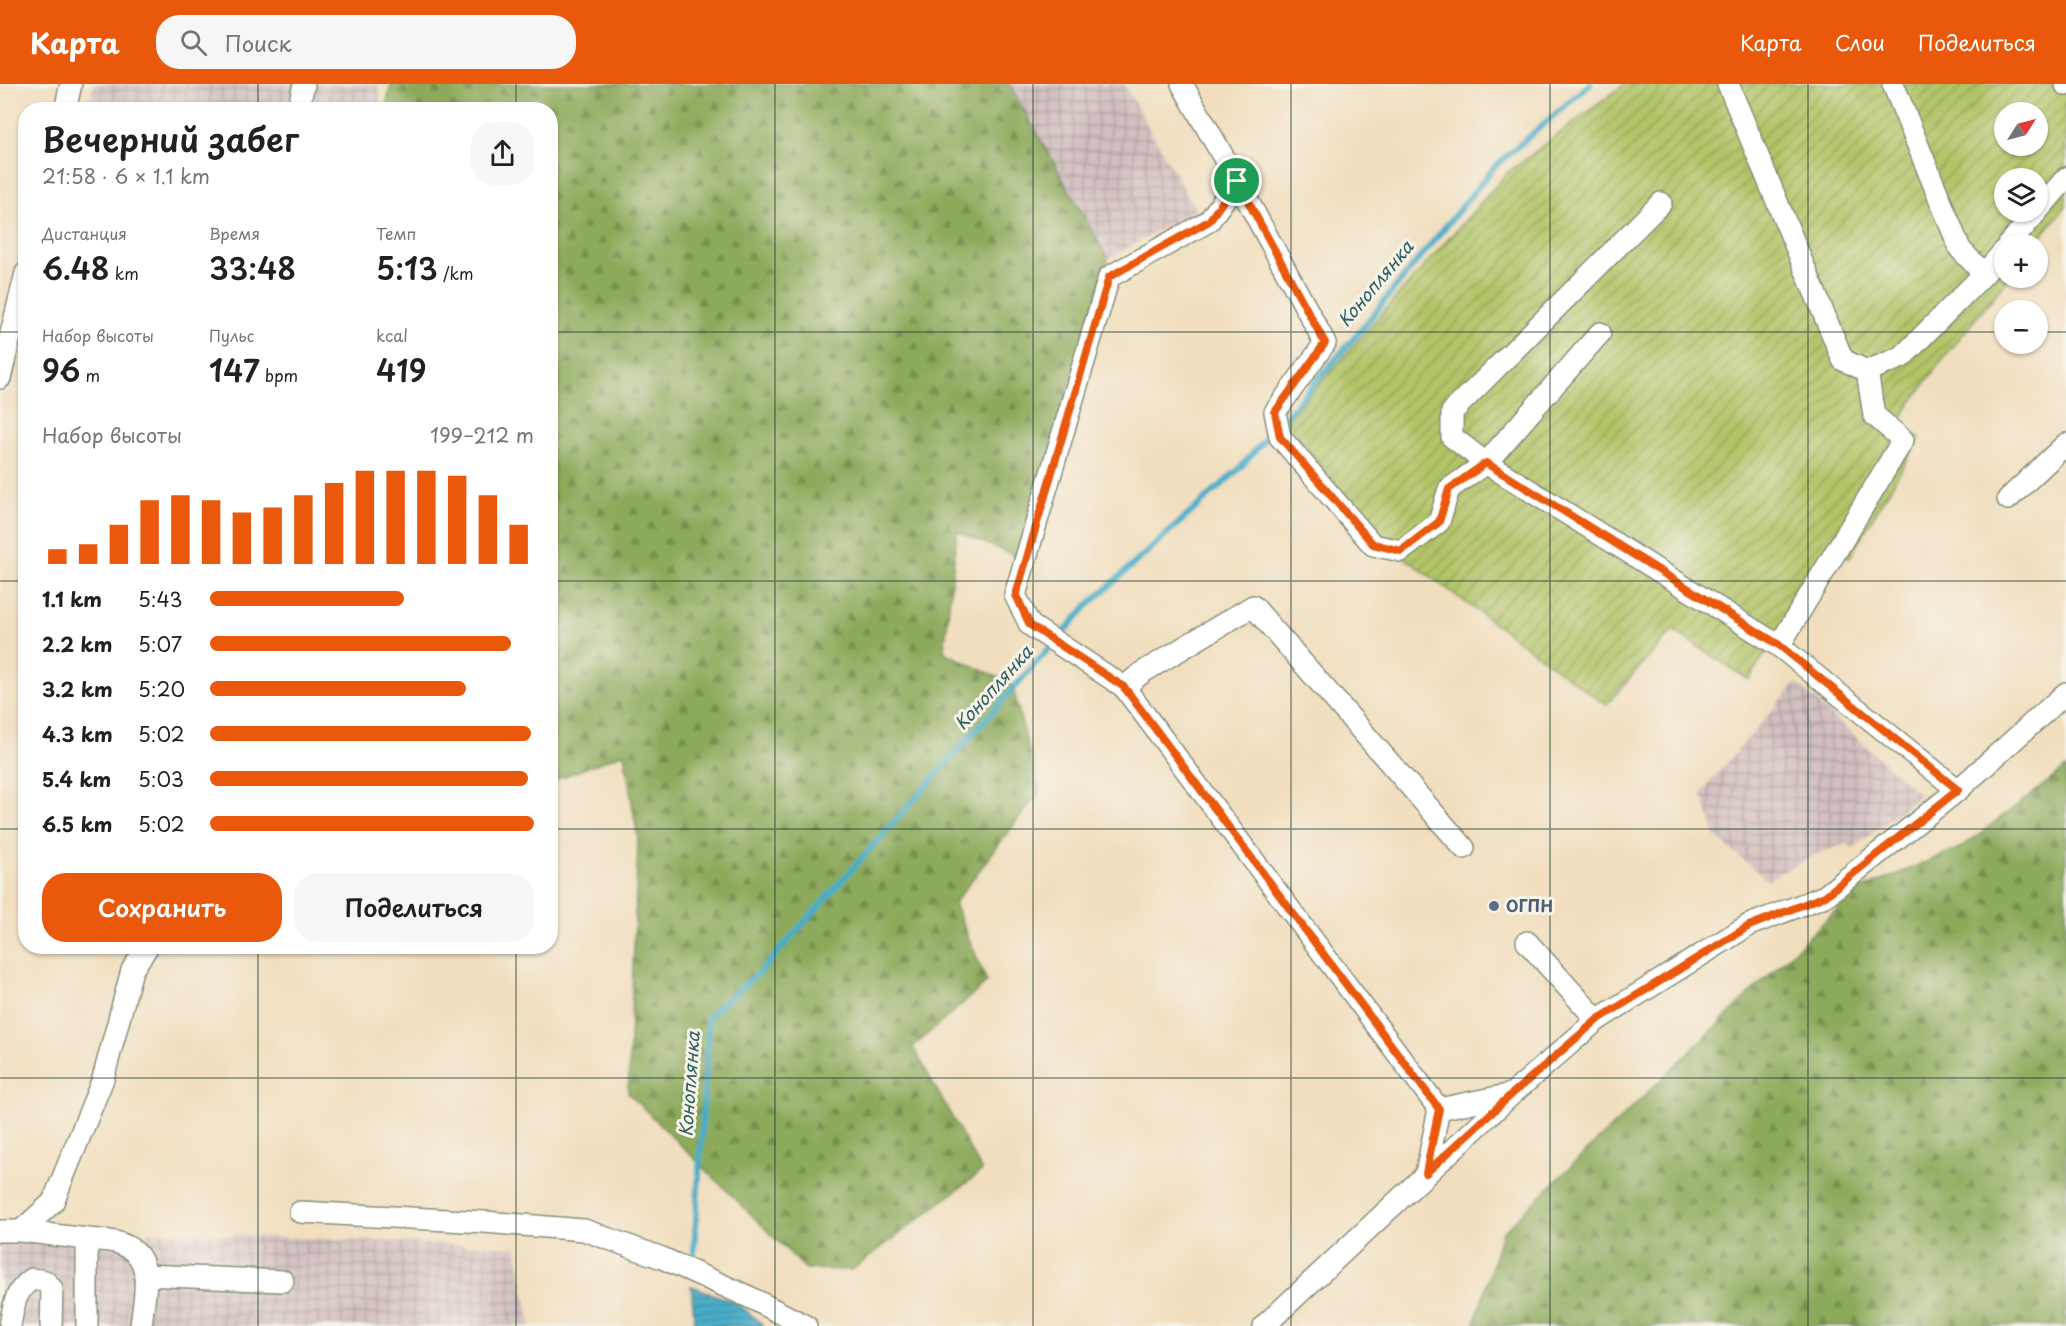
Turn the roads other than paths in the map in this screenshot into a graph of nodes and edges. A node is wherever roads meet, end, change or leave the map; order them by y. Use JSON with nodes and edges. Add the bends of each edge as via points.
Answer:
{"nodes":[{"id":1,"x":71,"y":84,"type":"edge"},
{"id":2,"x":303,"y":84,"type":"edge"},
{"id":3,"x":1182,"y":84,"type":"edge"},
{"id":4,"x":1728,"y":84,"type":"edge"},
{"id":5,"x":1893,"y":84,"type":"edge"},
{"id":6,"x":67,"y":102,"type":"edge"},
{"id":7,"x":300,"y":102,"type":"edge"},
{"id":8,"x":2066,"y":178,"type":"edge"},
{"id":9,"x":1237,"y":181,"type":"junction"},
{"id":10,"x":1661,"y":203,"type":"dead end"},
{"id":11,"x":2018,"y":234,"type":"edge"},
{"id":12,"x":1994,"y":262,"type":"edge"},
{"id":13,"x":1984,"y":274,"type":"junction"},
{"id":14,"x":18,"y":305,"type":"edge"},
{"id":15,"x":1600,"y":333,"type":"dead end"},
{"id":16,"x":1867,"y":371,"type":"junction"},
{"id":17,"x":0,"y":378,"type":"edge"},
{"id":18,"x":2066,"y":444,"type":"edge"},
{"id":19,"x":1486,"y":463,"type":"junction"},
{"id":20,"x":2008,"y":499,"type":"dead end"},
{"id":21,"x":1779,"y":645,"type":"junction"},
{"id":22,"x":1124,"y":687,"type":"junction"},
{"id":23,"x":2066,"y":693,"type":"edge"},
{"id":24,"x":1958,"y":790,"type":"junction"},
{"id":25,"x":1464,"y":848,"type":"dead end"},
{"id":26,"x":1527,"y":942,"type":"dead end"},
{"id":27,"x":143,"y":954,"type":"edge"},
{"id":28,"x":1597,"y":1020,"type":"junction"},
{"id":29,"x":1512,"y":1094,"type":"junction"},
{"id":30,"x":1439,"y":1109,"type":"junction"},
{"id":31,"x":1426,"y":1173,"type":"junction"},
{"id":32,"x":300,"y":1212,"type":"dead end"},
{"id":33,"x":10,"y":1231,"type":"edge"},
{"id":34,"x":87,"y":1239,"type":"junction"},
{"id":35,"x":145,"y":1275,"type":"junction"},
{"id":36,"x":283,"y":1281,"type":"dead end"},
{"id":37,"x":10,"y":1326,"type":"edge"},
{"id":38,"x":51,"y":1326,"type":"edge"},
{"id":39,"x":87,"y":1326,"type":"edge"},
{"id":40,"x":141,"y":1326,"type":"edge"},
{"id":41,"x":806,"y":1326,"type":"edge"},
{"id":42,"x":1264,"y":1326,"type":"edge"}],
"edges":[{"from":1,"to":6,"type":"street"},
{"from":2,"to":7,"type":"street"},
{"from":3,"to":9,"type":"street"},
{"from":4,"to":16,"type":"street","via":[[1843,360]]},
{"from":5,"to":13,"type":"street","via":[[1960,249]]},
{"from":8,"to":11,"type":"street"},
{"from":9,"to":19,"type":"street","via":[[1325,343],[1275,412],[1280,437],[1373,544],[1401,551],[1439,522],[1449,489]]},
{"from":9,"to":22,"type":"street","via":[[1209,221],[1109,277],[1016,595],[1030,625]]},
{"from":10,"to":19,"type":"street","via":[[1452,412],[1452,437]]},
{"from":12,"to":13,"type":"street"},
{"from":13,"to":16,"type":"street","via":[[1902,357]]},
{"from":14,"to":17,"type":"street"},
{"from":15,"to":19,"type":"street"},
{"from":16,"to":21,"type":"street","via":[[1874,415],[1903,440]]},
{"from":18,"to":20,"type":"street"},
{"from":19,"to":21,"type":"street"},
{"from":21,"to":24,"type":"street"},
{"from":22,"to":25,"type":"street","via":[[1253,606]]},
{"from":22,"to":30,"type":"street"},
{"from":23,"to":24,"type":"street"},
{"from":24,"to":28,"type":"street","via":[[1825,896],[1749,926]]},
{"from":26,"to":28,"type":"street"},
{"from":27,"to":33,"type":"street","via":[[132,970],[103,1079],[52,1202]]},
{"from":28,"to":29,"type":"street"},
{"from":29,"to":30,"type":"street"},
{"from":29,"to":31,"type":"street"},
{"from":30,"to":31,"type":"street"},
{"from":31,"to":42,"type":"street"},
{"from":32,"to":41,"type":"street","via":[[584,1230],[662,1258]]},
{"from":33,"to":34,"type":"street"},
{"from":34,"to":35,"type":"street","via":[[115,1242],[133,1249],[144,1262]]},
{"from":34,"to":39,"type":"street"},
{"from":35,"to":36,"type":"street"},
{"from":35,"to":40,"type":"street"},
{"from":37,"to":38,"type":"street","via":[[15,1300],[22,1286],[32,1278],[45,1281],[52,1289]]}]}
